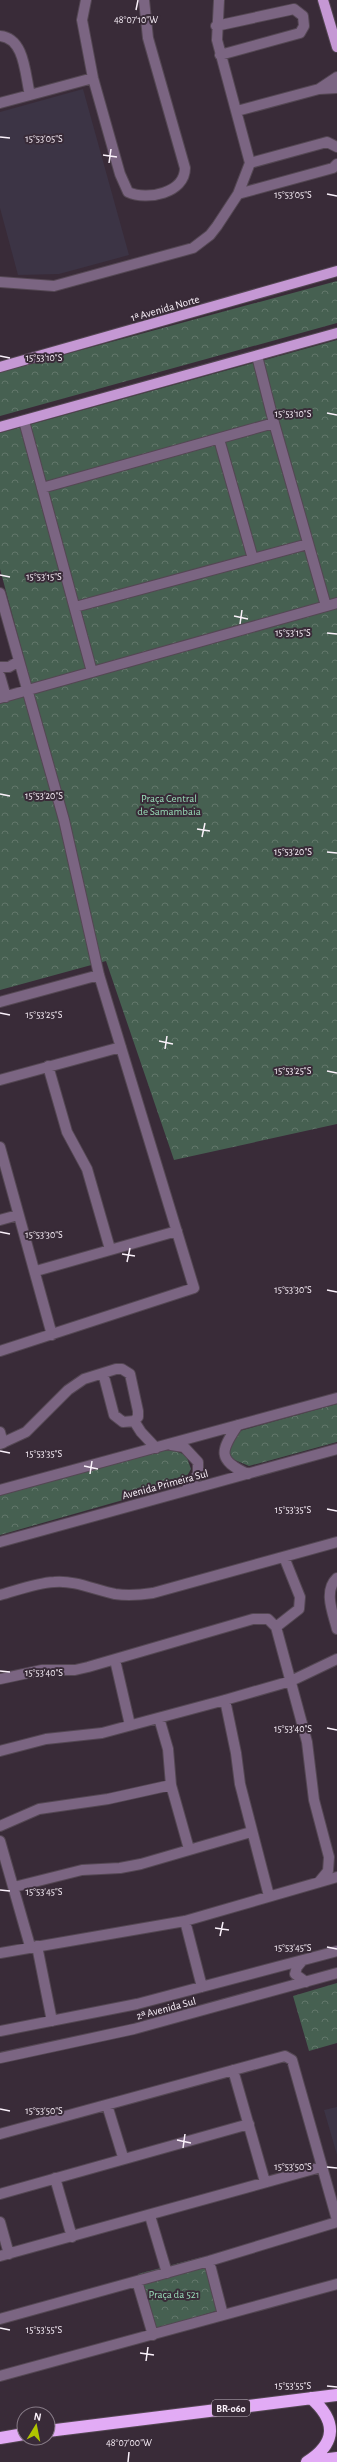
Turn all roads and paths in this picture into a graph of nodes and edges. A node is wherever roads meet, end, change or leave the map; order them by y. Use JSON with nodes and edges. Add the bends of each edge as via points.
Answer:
{"nodes":[{"id":1,"x":86,"y":0,"type":"edge"},
{"id":2,"x":144,"y":0,"type":"edge"},
{"id":3,"x":219,"y":0,"type":"edge"},
{"id":4,"x":323,"y":0,"type":"edge"},
{"id":5,"x":216,"y":26,"type":"junction"},
{"id":6,"x":0,"y":36,"type":"edge"},
{"id":7,"x":337,"y":47,"type":"edge"},
{"id":8,"x":220,"y":54,"type":"junction"},
{"id":9,"x":337,"y":77,"type":"edge"},
{"id":10,"x":93,"y":78,"type":"junction"},
{"id":11,"x":337,"y":88,"type":"edge"},
{"id":12,"x":320,"y":89,"type":"junction"},
{"id":13,"x":30,"y":95,"type":"junction"},
{"id":14,"x":0,"y":103,"type":"edge"},
{"id":15,"x":237,"y":111,"type":"junction"},
{"id":16,"x":337,"y":147,"type":"edge"},
{"id":17,"x":250,"y":163,"type":"junction"},
{"id":18,"x":337,"y":164,"type":"edge"},
{"id":19,"x":238,"y":194,"type":"junction"},
{"id":20,"x":337,"y":271,"type":"edge"},
{"id":21,"x":0,"y":282,"type":"edge"},
{"id":22,"x":337,"y":333,"type":"edge"},
{"id":23,"x":257,"y":356,"type":"junction"},
{"id":24,"x":0,"y":367,"type":"edge"},
{"id":25,"x":24,"y":421,"type":"junction"},
{"id":26,"x":274,"y":423,"type":"junction"},
{"id":27,"x":0,"y":427,"type":"edge"},
{"id":28,"x":219,"y":439,"type":"junction"},
{"id":29,"x":42,"y":488,"type":"junction"},
{"id":30,"x":308,"y":544,"type":"junction"},
{"id":31,"x":253,"y":559,"type":"junction"},
{"id":32,"x":0,"y":593,"type":"edge"},
{"id":33,"x":337,"y":603,"type":"edge"},
{"id":34,"x":326,"y":606,"type":"junction"},
{"id":35,"x":75,"y":607,"type":"junction"},
{"id":36,"x":19,"y":661,"type":"junction"},
{"id":37,"x":0,"y":667,"type":"edge"},
{"id":38,"x":92,"y":672,"type":"junction"},
{"id":39,"x":0,"y":676,"type":"edge"},
{"id":40,"x":28,"y":690,"type":"junction"},
{"id":41,"x":3,"y":698,"type":"edge"},
{"id":42,"x":99,"y":975,"type":"junction"},
{"id":43,"x":0,"y":1002,"type":"edge"},
{"id":44,"x":122,"y":1047,"type":"junction"},
{"id":45,"x":48,"y":1066,"type":"junction"},
{"id":46,"x":0,"y":1080,"type":"edge"},
{"id":47,"x":0,"y":1149,"type":"edge"},
{"id":48,"x":18,"y":1215,"type":"junction"},
{"id":49,"x":0,"y":1220,"type":"edge"},
{"id":50,"x":177,"y":1231,"type":"junction"},
{"id":51,"x":110,"y":1249,"type":"junction"},
{"id":52,"x":36,"y":1270,"type":"junction"},
{"id":53,"x":52,"y":1335,"type":"junction"},
{"id":54,"x":0,"y":1351,"type":"edge"},
{"id":55,"x":103,"y":1373,"type":"junction"},
{"id":56,"x":337,"y":1398,"type":"edge"},
{"id":57,"x":134,"y":1421,"type":"junction"},
{"id":58,"x":238,"y":1425,"type":"junction"},
{"id":59,"x":0,"y":1432,"type":"edge"},
{"id":60,"x":2,"y":1443,"type":"edge"},
{"id":61,"x":168,"y":1444,"type":"junction"},
{"id":62,"x":156,"y":1448,"type":"junction"},
{"id":63,"x":337,"y":1450,"type":"edge"},
{"id":64,"x":248,"y":1474,"type":"junction"},
{"id":65,"x":0,"y":1490,"type":"edge"},
{"id":66,"x":186,"y":1490,"type":"junction"},
{"id":67,"x":0,"y":1542,"type":"edge"},
{"id":68,"x":337,"y":1542,"type":"edge"},
{"id":69,"x":284,"y":1557,"type":"junction"},
{"id":70,"x":337,"y":1578,"type":"edge"},
{"id":71,"x":0,"y":1595,"type":"edge"},
{"id":72,"x":276,"y":1627,"type":"junction"},
{"id":73,"x":337,"y":1629,"type":"edge"},
{"id":74,"x":337,"y":1659,"type":"edge"},
{"id":75,"x":115,"y":1660,"type":"junction"},
{"id":76,"x":0,"y":1679,"type":"edge"},
{"id":77,"x":291,"y":1681,"type":"junction"},
{"id":78,"x":225,"y":1700,"type":"junction"},
{"id":79,"x":159,"y":1718,"type":"junction"},
{"id":80,"x":130,"y":1725,"type":"junction"},
{"id":81,"x":0,"y":1752,"type":"edge"},
{"id":82,"x":171,"y":1785,"type":"junction"},
{"id":83,"x":0,"y":1826,"type":"edge"},
{"id":84,"x":251,"y":1832,"type":"junction"},
{"id":85,"x":0,"y":1841,"type":"edge"},
{"id":86,"x":189,"y":1849,"type":"junction"},
{"id":87,"x":337,"y":1877,"type":"edge"},
{"id":88,"x":319,"y":1882,"type":"junction"},
{"id":89,"x":14,"y":1887,"type":"junction"},
{"id":90,"x":269,"y":1896,"type":"junction"},
{"id":91,"x":185,"y":1921,"type":"junction"},
{"id":92,"x":33,"y":1946,"type":"junction"},
{"id":93,"x":337,"y":1951,"type":"edge"},
{"id":94,"x":0,"y":1953,"type":"edge"},
{"id":95,"x":302,"y":1961,"type":"junction"},
{"id":96,"x":337,"y":1973,"type":"edge"},
{"id":97,"x":306,"y":1982,"type":"junction"},
{"id":98,"x":202,"y":1986,"type":"junction"},
{"id":99,"x":52,"y":2021,"type":"junction"},
{"id":100,"x":0,"y":2031,"type":"edge"},
{"id":101,"x":0,"y":2058,"type":"edge"},
{"id":102,"x":233,"y":2070,"type":"junction"},
{"id":103,"x":107,"y":2105,"type":"junction"},
{"id":104,"x":248,"y":2124,"type":"junction"},
{"id":105,"x":0,"y":2134,"type":"edge"},
{"id":106,"x":123,"y":2158,"type":"junction"},
{"id":107,"x":321,"y":2166,"type":"junction"},
{"id":108,"x":55,"y":2178,"type":"junction"},
{"id":109,"x":266,"y":2182,"type":"junction"},
{"id":110,"x":0,"y":2194,"type":"edge"},
{"id":111,"x":150,"y":2216,"type":"junction"},
{"id":112,"x":337,"y":2221,"type":"edge"},
{"id":113,"x":0,"y":2222,"type":"edge"},
{"id":114,"x":72,"y":2237,"type":"junction"},
{"id":115,"x":4,"y":2255,"type":"edge"},
{"id":116,"x":209,"y":2261,"type":"junction"},
{"id":117,"x":166,"y":2273,"type":"junction"},
{"id":118,"x":137,"y":2281,"type":"junction"},
{"id":119,"x":337,"y":2284,"type":"edge"},
{"id":120,"x":223,"y":2315,"type":"junction"},
{"id":121,"x":0,"y":2319,"type":"edge"},
{"id":122,"x":153,"y":2335,"type":"junction"},
{"id":123,"x":0,"y":2376,"type":"edge"},
{"id":124,"x":337,"y":2395,"type":"edge"},
{"id":125,"x":311,"y":2398,"type":"junction"},
{"id":126,"x":56,"y":2430,"type":"edge"},
{"id":127,"x":16,"y":2435,"type":"edge"},
{"id":128,"x":0,"y":2438,"type":"edge"},
{"id":129,"x":337,"y":2458,"type":"edge"},
{"id":130,"x":308,"y":2462,"type":"edge"}],
"edges":[{"from":1,"to":10,"type":"street","via":[[82,20]]},
{"from":2,"to":10,"type":"street","via":[[148,38],[185,168],[184,177],[179,185],[146,197],[128,192],[120,174]]},
{"from":3,"to":5,"type":"street"},
{"from":4,"to":7,"type":"main road"},
{"from":5,"to":8,"type":"street"},
{"from":5,"to":8,"type":"street","via":[[294,9],[303,16],[304,26],[300,33]]},
{"from":6,"to":13,"type":"street","via":[[10,37],[16,44]]},
{"from":8,"to":15,"type":"street"},
{"from":9,"to":12,"type":"street"},
{"from":10,"to":13,"type":"street"},
{"from":11,"to":12,"type":"street"},
{"from":12,"to":15,"type":"street"},
{"from":13,"to":14,"type":"street"},
{"from":15,"to":17,"type":"street"},
{"from":16,"to":17,"type":"street","via":[[327,142]]},
{"from":17,"to":19,"type":"street"},
{"from":18,"to":19,"type":"street","via":[[333,168]]},
{"from":19,"to":21,"type":"street","via":[[210,235],[193,248],[54,286]]},
{"from":20,"to":24,"type":"main road","name":"1ᵃ Avenida Norte"},
{"from":22,"to":23,"type":"main road"},
{"from":23,"to":25,"type":"main road"},
{"from":23,"to":26,"type":"street"},
{"from":25,"to":27,"type":"main road"},
{"from":25,"to":29,"type":"street"},
{"from":26,"to":28,"type":"street"},
{"from":26,"to":30,"type":"street"},
{"from":28,"to":29,"type":"street"},
{"from":28,"to":31,"type":"street"},
{"from":29,"to":35,"type":"street"},
{"from":30,"to":31,"type":"street"},
{"from":30,"to":34,"type":"street"},
{"from":31,"to":35,"type":"street"},
{"from":32,"to":36,"type":"street"},
{"from":33,"to":34,"type":"street"},
{"from":34,"to":38,"type":"street"},
{"from":35,"to":38,"type":"street"},
{"from":36,"to":37,"type":"street","via":[[9,667]]},
{"from":36,"to":40,"type":"street"},
{"from":38,"to":40,"type":"street"},
{"from":39,"to":41,"type":"street"},
{"from":40,"to":41,"type":"street"},
{"from":40,"to":42,"type":"street","via":[[64,820]]},
{"from":42,"to":43,"type":"street"},
{"from":42,"to":44,"type":"street"},
{"from":44,"to":45,"type":"street"},
{"from":44,"to":50,"type":"street"},
{"from":45,"to":46,"type":"street"},
{"from":45,"to":51,"type":"street","via":[[67,1132],[87,1169]]},
{"from":47,"to":48,"type":"street"},
{"from":48,"to":49,"type":"street"},
{"from":48,"to":52,"type":"street"},
{"from":50,"to":51,"type":"street"},
{"from":50,"to":53,"type":"street","via":[[194,1288]]},
{"from":51,"to":52,"type":"street"},
{"from":52,"to":53,"type":"street"},
{"from":53,"to":54,"type":"street"},
{"from":55,"to":57,"type":"street","via":[[114,1415],[123,1422]]},
{"from":55,"to":57,"type":"street","via":[[116,1369],[130,1374],[138,1411],[138,1417]]},
{"from":55,"to":60,"type":"street","via":[[84,1379],[68,1390],[26,1432]]},
{"from":56,"to":58,"type":"street"},
{"from":57,"to":62,"type":"street"},
{"from":58,"to":61,"type":"street"},
{"from":58,"to":64,"type":"street","via":[[227,1442],[226,1457],[231,1466]]},
{"from":59,"to":60,"type":"street"},
{"from":61,"to":62,"type":"street"},
{"from":61,"to":66,"type":"street","via":[[184,1447],[198,1462],[198,1474]]},
{"from":62,"to":65,"type":"street"},
{"from":63,"to":64,"type":"street","name":"Avenida Primeira Sul"},
{"from":64,"to":66,"type":"street","name":"Avenida Primeira Sul"},
{"from":66,"to":67,"type":"street","name":"Avenida Primeira Sul"},
{"from":68,"to":69,"type":"street"},
{"from":69,"to":71,"type":"street","via":[[153,1593],[116,1594],[74,1583],[55,1582]]},
{"from":69,"to":72,"type":"street","via":[[300,1597],[299,1609]]},
{"from":70,"to":73,"type":"street","via":[[329,1592]]},
{"from":72,"to":75,"type":"street","via":[[268,1619],[253,1619]]},
{"from":72,"to":77,"type":"street"},
{"from":74,"to":77,"type":"street"},
{"from":75,"to":76,"type":"street","via":[[75,1670],[42,1670]]},
{"from":75,"to":80,"type":"street"},
{"from":77,"to":78,"type":"street"},
{"from":77,"to":88,"type":"street","via":[[307,1742],[314,1800],[329,1857],[328,1871]]},
{"from":78,"to":79,"type":"street"},
{"from":78,"to":84,"type":"street"},
{"from":79,"to":80,"type":"street"},
{"from":79,"to":82,"type":"street","via":[[169,1755]]},
{"from":80,"to":81,"type":"street","via":[[102,1733],[46,1739]]},
{"from":82,"to":83,"type":"street","via":[[108,1799],[39,1809]]},
{"from":82,"to":86,"type":"street"},
{"from":84,"to":86,"type":"street"},
{"from":84,"to":90,"type":"street"},
{"from":85,"to":89,"type":"street"},
{"from":86,"to":89,"type":"street","via":[[141,1864],[82,1870]]},
{"from":87,"to":88,"type":"street"},
{"from":88,"to":90,"type":"street"},
{"from":89,"to":92,"type":"street"},
{"from":90,"to":91,"type":"street"},
{"from":91,"to":92,"type":"street","via":[[107,1936]]},
{"from":91,"to":98,"type":"street"},
{"from":92,"to":94,"type":"street"},
{"from":92,"to":99,"type":"street"},
{"from":93,"to":95,"type":"street","name":"2ᵃ Avenida Sul"},
{"from":95,"to":97,"type":"street","via":[[296,1967],[295,1974]]},
{"from":95,"to":98,"type":"street","name":"2ᵃ Avenida Sul"},
{"from":96,"to":97,"type":"street","name":"2ᵃ Avenida Sul"},
{"from":97,"to":101,"type":"street","name":"2ᵃ Avenida Sul","via":[[134,2029]]},
{"from":98,"to":99,"type":"street","name":"2ᵃ Avenida Sul","via":[[137,2004]]},
{"from":99,"to":100,"type":"street","name":"2ᵃ Avenida Sul"},
{"from":102,"to":103,"type":"street"},
{"from":102,"to":104,"type":"street"},
{"from":102,"to":107,"type":"street","via":[[280,2056],[292,2060]]},
{"from":103,"to":105,"type":"street"},
{"from":103,"to":106,"type":"street"},
{"from":104,"to":106,"type":"street"},
{"from":104,"to":109,"type":"street"},
{"from":106,"to":108,"type":"street"},
{"from":107,"to":109,"type":"street"},
{"from":107,"to":112,"type":"street"},
{"from":108,"to":110,"type":"street"},
{"from":108,"to":114,"type":"street"},
{"from":109,"to":111,"type":"street"},
{"from":111,"to":114,"type":"street"},
{"from":111,"to":117,"type":"street"},
{"from":112,"to":116,"type":"street"},
{"from":113,"to":115,"type":"street"},
{"from":114,"to":115,"type":"street"},
{"from":116,"to":117,"type":"street"},
{"from":116,"to":120,"type":"street"},
{"from":117,"to":118,"type":"street"},
{"from":118,"to":121,"type":"street"},
{"from":118,"to":122,"type":"street"},
{"from":119,"to":120,"type":"street"},
{"from":120,"to":122,"type":"street"},
{"from":122,"to":123,"type":"street"},
{"from":124,"to":125,"type":"highway","number":"BR-060"},
{"from":125,"to":126,"type":"highway","number":"BR-060"},
{"from":125,"to":130,"type":"highway","via":[[330,2414],[334,2421],[334,2432],[326,2451]]},
{"from":127,"to":128,"type":"highway"},
{"from":129,"to":130,"type":"highway"}]}
